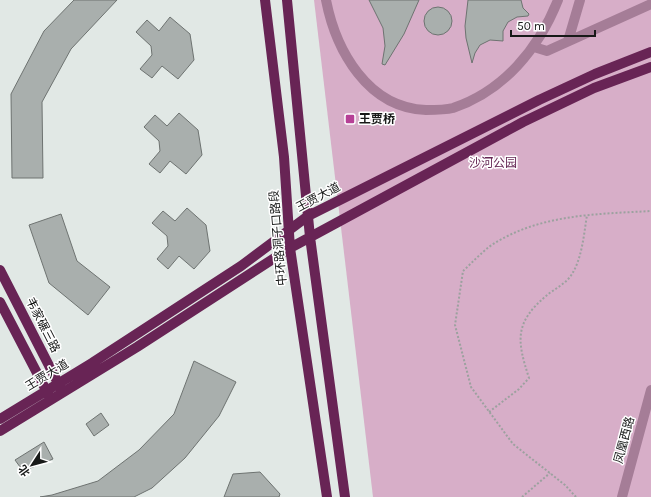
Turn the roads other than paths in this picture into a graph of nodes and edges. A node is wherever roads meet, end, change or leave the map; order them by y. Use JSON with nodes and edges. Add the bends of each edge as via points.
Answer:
{"nodes":[{"id":1,"x":265,"y":0,"type":"edge"},
{"id":2,"x":287,"y":0,"type":"edge"},
{"id":3,"x":326,"y":0,"type":"edge"},
{"id":4,"x":558,"y":0,"type":"edge"},
{"id":5,"x":580,"y":0,"type":"edge"},
{"id":6,"x":651,"y":4,"type":"edge"},
{"id":7,"x":568,"y":41,"type":"junction"},
{"id":8,"x":534,"y":47,"type":"junction"},
{"id":9,"x":651,"y":52,"type":"edge"},
{"id":10,"x":651,"y":67,"type":"edge"},
{"id":11,"x":308,"y":216,"type":"junction"},
{"id":12,"x":290,"y":229,"type":"junction"},
{"id":13,"x":310,"y":237,"type":"junction"},
{"id":14,"x":290,"y":248,"type":"junction"},
{"id":15,"x":0,"y":270,"type":"edge"},
{"id":16,"x":0,"y":302,"type":"edge"},
{"id":17,"x":61,"y":388,"type":"junction"},
{"id":18,"x":651,"y":390,"type":"edge"},
{"id":19,"x":49,"y":395,"type":"junction"},
{"id":20,"x":0,"y":419,"type":"edge"},
{"id":21,"x":0,"y":431,"type":"edge"},
{"id":22,"x":327,"y":497,"type":"edge"},
{"id":23,"x":345,"y":497,"type":"edge"},
{"id":24,"x":622,"y":497,"type":"edge"}],
"edges":[{"from":1,"to":12,"type":"main road","name":"中环路洞子口路段"},
{"from":2,"to":11,"type":"main road"},
{"from":3,"to":8,"type":"street","via":[[339,43],[355,70],[380,96],[412,110],[452,108],[484,94],[513,71]]},
{"from":4,"to":8,"type":"street"},
{"from":5,"to":7,"type":"street"},
{"from":6,"to":7,"type":"street"},
{"from":7,"to":8,"type":"street","via":[[547,51]]},
{"from":9,"to":11,"type":"main road","name":"王贾大道","via":[[539,100]]},
{"from":10,"to":13,"type":"main road","name":"王贾大道","via":[[594,88],[530,118]]},
{"from":11,"to":12,"type":"main road","name":"王贾大道"},
{"from":11,"to":13,"type":"main road"},
{"from":12,"to":14,"type":"main road","name":"中环路洞子口路段"},
{"from":12,"to":17,"type":"main road","name":"王贾大道"},
{"from":13,"to":14,"type":"main road","name":"王贾大道"},
{"from":13,"to":23,"type":"main road"},
{"from":14,"to":17,"type":"main road","name":"王贾大道","via":[[137,347]]},
{"from":14,"to":22,"type":"main road","name":"中环路洞子口路段"},
{"from":15,"to":17,"type":"main road","name":"韦家碾三路"},
{"from":16,"to":19,"type":"main road"},
{"from":17,"to":19,"type":"main road","name":"王贾大道"},
{"from":18,"to":24,"type":"street","name":"凤凰西路"},
{"from":19,"to":20,"type":"main road","name":"王贾大道"},
{"from":19,"to":21,"type":"main road","name":"王贾大道"}]}
